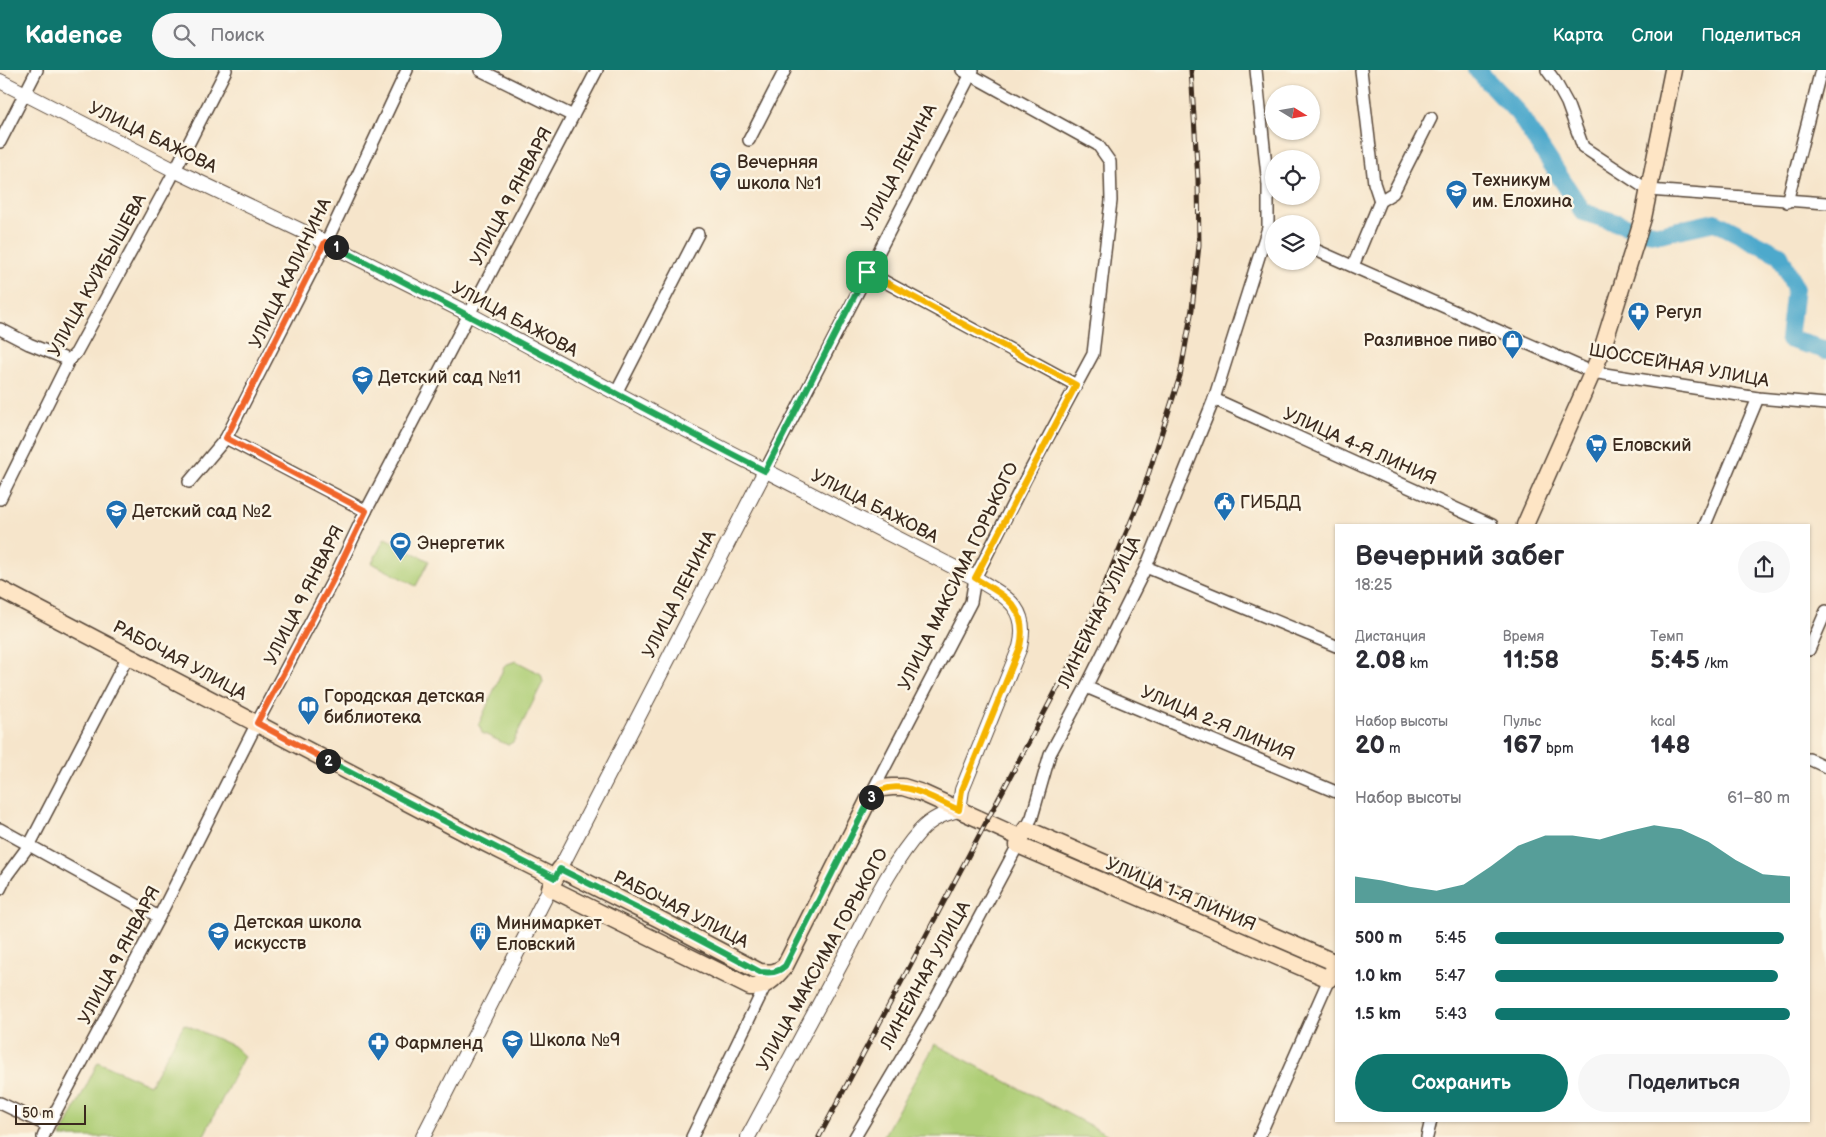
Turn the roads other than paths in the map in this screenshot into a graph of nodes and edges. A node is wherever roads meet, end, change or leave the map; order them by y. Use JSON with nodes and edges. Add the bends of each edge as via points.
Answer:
{"nodes":[{"id":1,"x":37,"y":70,"type":"edge"},
{"id":2,"x":226,"y":70,"type":"edge"},
{"id":3,"x":407,"y":70,"type":"edge"},
{"id":4,"x":480,"y":70,"type":"edge"},
{"id":5,"x":597,"y":70,"type":"edge"},
{"id":6,"x":785,"y":70,"type":"edge"},
{"id":7,"x":1256,"y":70,"type":"edge"},
{"id":8,"x":1361,"y":70,"type":"edge"},
{"id":9,"x":1547,"y":70,"type":"edge"},
{"id":10,"x":1673,"y":70,"type":"edge"},
{"id":11,"x":1821,"y":70,"type":"edge"},
{"id":12,"x":968,"y":71,"type":"edge"},
{"id":13,"x":0,"y":81,"type":"edge"},
{"id":14,"x":24,"y":94,"type":"junction"},
{"id":15,"x":572,"y":116,"type":"junction"},
{"id":16,"x":1431,"y":118,"type":"dead end"},
{"id":17,"x":749,"y":140,"type":"dead end"},
{"id":18,"x":0,"y":142,"type":"edge"},
{"id":19,"x":174,"y":170,"type":"junction"},
{"id":20,"x":1648,"y":190,"type":"junction"},
{"id":21,"x":1380,"y":201,"type":"junction"},
{"id":22,"x":1787,"y":202,"type":"junction"},
{"id":23,"x":1826,"y":203,"type":"edge"},
{"id":24,"x":1270,"y":215,"type":"edge"},
{"id":25,"x":698,"y":234,"type":"dead end"},
{"id":26,"x":325,"y":242,"type":"junction"},
{"id":27,"x":1265,"y":248,"type":"edge"},
{"id":28,"x":1320,"y":252,"type":"edge"},
{"id":29,"x":1353,"y":266,"type":"junction"},
{"id":30,"x":867,"y":272,"type":"junction"},
{"id":31,"x":469,"y":314,"type":"junction"},
{"id":32,"x":0,"y":330,"type":"edge"},
{"id":33,"x":69,"y":360,"type":"junction"},
{"id":34,"x":1592,"y":372,"type":"junction"},
{"id":35,"x":1076,"y":385,"type":"junction"},
{"id":36,"x":616,"y":393,"type":"junction"},
{"id":37,"x":1758,"y":398,"type":"junction"},
{"id":38,"x":1214,"y":399,"type":"junction"},
{"id":39,"x":1826,"y":404,"type":"edge"},
{"id":40,"x":226,"y":438,"type":"junction"},
{"id":41,"x":765,"y":471,"type":"junction"},
{"id":42,"x":189,"y":482,"type":"dead end"},
{"id":43,"x":0,"y":499,"type":"edge"},
{"id":44,"x":366,"y":511,"type":"junction"},
{"id":45,"x":1490,"y":524,"type":"edge"},
{"id":46,"x":1525,"y":524,"type":"edge"},
{"id":47,"x":1705,"y":524,"type":"edge"},
{"id":48,"x":1146,"y":567,"type":"junction"},
{"id":49,"x":975,"y":578,"type":"junction"},
{"id":50,"x":0,"y":589,"type":"edge"},
{"id":51,"x":1826,"y":611,"type":"edge"},
{"id":52,"x":1335,"y":646,"type":"edge"},
{"id":53,"x":1810,"y":648,"type":"edge"},
{"id":54,"x":128,"y":656,"type":"junction"},
{"id":55,"x":1086,"y":687,"type":"junction"},
{"id":56,"x":257,"y":723,"type":"junction"},
{"id":57,"x":1810,"y":759,"type":"edge"},
{"id":58,"x":1826,"y":767,"type":"edge"},
{"id":59,"x":1335,"y":792,"type":"edge"},
{"id":60,"x":869,"y":799,"type":"junction"},
{"id":61,"x":959,"y":810,"type":"junction"},
{"id":62,"x":2,"y":833,"type":"edge"},
{"id":63,"x":1022,"y":837,"type":"junction"},
{"id":64,"x":30,"y":844,"type":"junction"},
{"id":65,"x":555,"y":879,"type":"junction"},
{"id":66,"x":0,"y":889,"type":"edge"},
{"id":67,"x":159,"y":917,"type":"junction"},
{"id":68,"x":1335,"y":962,"type":"edge"},
{"id":69,"x":1335,"y":964,"type":"edge"},
{"id":70,"x":785,"y":966,"type":"junction"},
{"id":71,"x":1329,"y":979,"type":"junction"},
{"id":72,"x":766,"y":984,"type":"junction"},
{"id":73,"x":0,"y":1103,"type":"edge"},
{"id":74,"x":1431,"y":1122,"type":"edge"},
{"id":75,"x":45,"y":1132,"type":"edge"},
{"id":76,"x":423,"y":1137,"type":"edge"},
{"id":77,"x":692,"y":1137,"type":"edge"},
{"id":78,"x":748,"y":1137,"type":"edge"},
{"id":79,"x":855,"y":1137,"type":"edge"},
{"id":80,"x":1259,"y":1137,"type":"edge"},
{"id":81,"x":1427,"y":1137,"type":"edge"}],
"edges":[{"from":1,"to":14,"type":"street"},
{"from":2,"to":19,"type":"street","name":"УЛИЦА КУЙБЫШЕВА"},
{"from":3,"to":26,"type":"street","name":"УЛИЦА КАЛИНИНА"},
{"from":4,"to":15,"type":"street"},
{"from":5,"to":15,"type":"street","name":"УЛИЦА 9 ЯНВАРЯ"},
{"from":6,"to":17,"type":"street"},
{"from":7,"to":24,"type":"street","name":"ЛИНЕЙНАЯ УЛИЦА"},
{"from":8,"to":21,"type":"street","via":[[1374,183]]},
{"from":9,"to":20,"type":"street","via":[[1567,103],[1583,146]]},
{"from":10,"to":20,"type":"main road"},
{"from":11,"to":22,"type":"street"},
{"from":12,"to":30,"type":"street","name":"УЛИЦА ЛЕНИНА"},
{"from":12,"to":35,"type":"street","name":"УЛИЦА МАКСИМА ГОРЬКОГО","via":[[1098,145],[1110,162],[1111,201],[1093,354]]},
{"from":13,"to":14,"type":"street","name":"УЛИЦА БАЖОВА"},
{"from":14,"to":18,"type":"street"},
{"from":14,"to":19,"type":"street","name":"УЛИЦА БАЖОВА"},
{"from":15,"to":31,"type":"street","name":"УЛИЦА 9 ЯНВАРЯ"},
{"from":16,"to":21,"type":"street","via":[[1393,193]]},
{"from":19,"to":26,"type":"street","name":"УЛИЦА БАЖОВА"},
{"from":19,"to":33,"type":"street","name":"УЛИЦА КУЙБЫШЕВА","via":[[76,353]]},
{"from":20,"to":22,"type":"street"},
{"from":20,"to":34,"type":"main road","via":[[1643,218],[1601,353]]},
{"from":21,"to":29,"type":"street"},
{"from":22,"to":23,"type":"street"},
{"from":25,"to":36,"type":"street"},
{"from":26,"to":31,"type":"street","name":"УЛИЦА БАЖОВА"},
{"from":26,"to":40,"type":"street","name":"УЛИЦА КАЛИНИНА"},
{"from":27,"to":38,"type":"street","name":"ЛИНЕЙНАЯ УЛИЦА"},
{"from":28,"to":29,"type":"street","name":"ШОССЕЙНАЯ УЛИЦА"},
{"from":29,"to":34,"type":"street","name":"ШОССЕЙНАЯ УЛИЦА"},
{"from":30,"to":35,"type":"street"},
{"from":30,"to":41,"type":"street","name":"УЛИЦА ЛЕНИНА"},
{"from":31,"to":36,"type":"street","name":"УЛИЦА БАЖОВА"},
{"from":31,"to":44,"type":"street","name":"УЛИЦА 9 ЯНВАРЯ"},
{"from":32,"to":33,"type":"street"},
{"from":33,"to":43,"type":"street","name":"УЛИЦА КУЙБЫШЕВА"},
{"from":34,"to":37,"type":"street","name":"ШОССЕЙНАЯ УЛИЦА"},
{"from":34,"to":46,"type":"main road"},
{"from":35,"to":49,"type":"street","name":"УЛИЦА МАКСИМА ГОРЬКОГО"},
{"from":36,"to":41,"type":"street","name":"УЛИЦА БАЖОВА"},
{"from":37,"to":39,"type":"street","name":"ШОССЕЙНАЯ УЛИЦА"},
{"from":37,"to":47,"type":"street"},
{"from":38,"to":45,"type":"street","name":"УЛИЦА 4-Я ЛИНИЯ"},
{"from":38,"to":48,"type":"street","name":"ЛИНЕЙНАЯ УЛИЦА"},
{"from":40,"to":42,"type":"street","name":"УЛИЦА КАЛИНИНА"},
{"from":40,"to":44,"type":"street"},
{"from":41,"to":49,"type":"street","name":"УЛИЦА БАЖОВА"},
{"from":41,"to":65,"type":"street","name":"УЛИЦА ЛЕНИНА"},
{"from":44,"to":56,"type":"street","name":"УЛИЦА 9 ЯНВАРЯ"},
{"from":48,"to":52,"type":"street"},
{"from":48,"to":55,"type":"street","name":"ЛИНЕЙНАЯ УЛИЦА"},
{"from":49,"to":60,"type":"street","name":"УЛИЦА МАКСИМА ГОРЬКОГО","via":[[971,602]]},
{"from":49,"to":61,"type":"street","name":"УЛИЦА БАЖОВА","via":[[1016,607],[1023,634],[962,790]]},
{"from":50,"to":54,"type":"main road","name":"РАБОЧАЯ УЛИЦА"},
{"from":51,"to":53,"type":"street"},
{"from":54,"to":56,"type":"main road","name":"РАБОЧАЯ УЛИЦА"},
{"from":54,"to":64,"type":"street"},
{"from":55,"to":59,"type":"street","name":"УЛИЦА 2-Я ЛИНИЯ"},
{"from":55,"to":63,"type":"street","name":"ЛИНЕЙНАЯ УЛИЦА","via":[[1050,754],[1032,817]]},
{"from":56,"to":65,"type":"main road","name":"РАБОЧАЯ УЛИЦА"},
{"from":56,"to":67,"type":"street","name":"УЛИЦА 9 ЯНВАРЯ"},
{"from":57,"to":58,"type":"street"},
{"from":60,"to":61,"type":"main road","name":"УЛИЦА 1-Я ЛИНИЯ","via":[[883,788],[903,788]]},
{"from":60,"to":70,"type":"main road","name":"УЛИЦА МАКСИМА ГОРЬКОГО"},
{"from":61,"to":63,"type":"main road","name":"УЛИЦА 1-Я ЛИНИЯ"},
{"from":61,"to":78,"type":"street","name":"УЛИЦА МАКСИМА ГОРЬКОГО","via":[[934,818],[903,853]]},
{"from":62,"to":64,"type":"street"},
{"from":63,"to":68,"type":"main road","name":"УЛИЦА 1-Я ЛИНИЯ"},
{"from":63,"to":71,"type":"main road","name":"УЛИЦА 1-Я ЛИНИЯ"},
{"from":63,"to":79,"type":"street","name":"ЛИНЕЙНАЯ УЛИЦА","via":[[931,1008]]},
{"from":64,"to":66,"type":"street"},
{"from":64,"to":67,"type":"street"},
{"from":65,"to":70,"type":"main road","name":"РАБОЧАЯ УЛИЦА","via":[[660,919],[760,972],[772,973]]},
{"from":65,"to":72,"type":"main road","name":"РАБОЧАЯ УЛИЦА","via":[[750,987]]},
{"from":65,"to":76,"type":"street","name":"УЛИЦА ЛЕНИНА"},
{"from":67,"to":75,"type":"street","name":"УЛИЦА 9 ЯНВАРЯ"},
{"from":69,"to":71,"type":"main road"},
{"from":70,"to":72,"type":"main road","name":"УЛИЦА МАКСИМА ГОРЬКОГО"},
{"from":71,"to":80,"type":"street"},
{"from":72,"to":77,"type":"street","name":"УЛИЦА МАКСИМА ГОРЬКОГО"},
{"from":73,"to":75,"type":"street"},
{"from":74,"to":81,"type":"street"}]}
